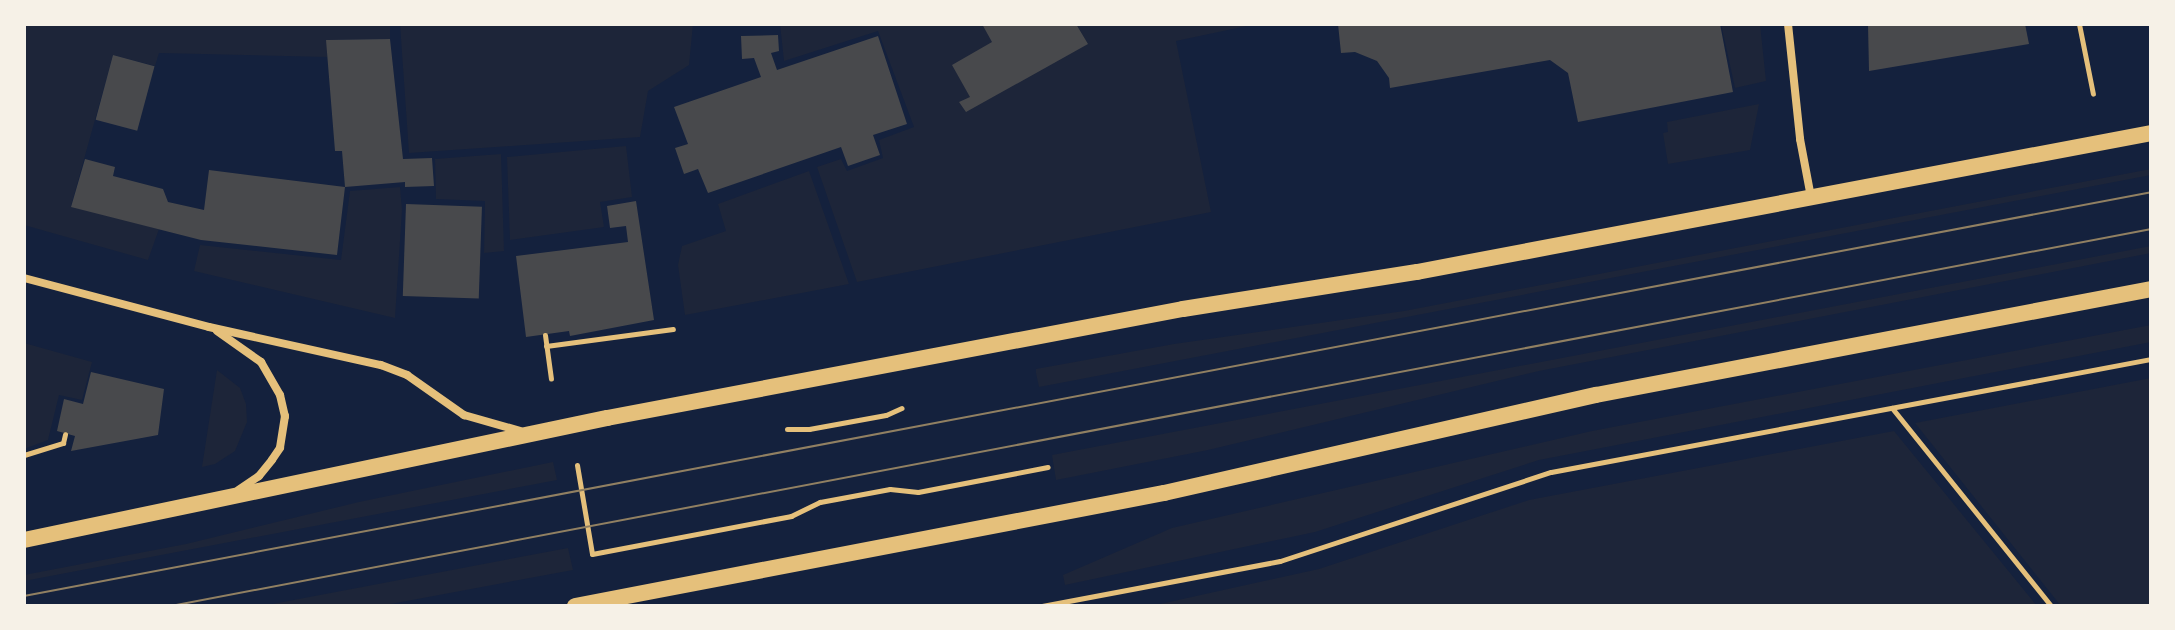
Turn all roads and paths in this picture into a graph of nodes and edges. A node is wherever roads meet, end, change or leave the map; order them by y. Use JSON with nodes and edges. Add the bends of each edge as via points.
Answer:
{"nodes":[{"id":1,"x":1788,"y":24,"type":"edge"},
{"id":2,"x":2079,"y":24,"type":"edge"},
{"id":3,"x":2093,"y":94,"type":"dead end"},
{"id":4,"x":2151,"y":133,"type":"edge"},
{"id":5,"x":1811,"y":197,"type":"junction"},
{"id":6,"x":24,"y":278,"type":"edge"},
{"id":7,"x":2151,"y":289,"type":"edge"},
{"id":8,"x":209,"y":327,"type":"junction"},
{"id":9,"x":673,"y":329,"type":"dead end"},
{"id":10,"x":545,"y":335,"type":"dead end"},
{"id":11,"x":546,"y":346,"type":"junction"},
{"id":12,"x":2151,"y":359,"type":"edge"},
{"id":13,"x":551,"y":379,"type":"dead end"},
{"id":14,"x":1892,"y":408,"type":"junction"},
{"id":15,"x":886,"y":415,"type":"dead end"},
{"id":16,"x":809,"y":429,"type":"dead end"},
{"id":17,"x":529,"y":433,"type":"junction"},
{"id":18,"x":65,"y":434,"type":"dead end"},
{"id":19,"x":24,"y":455,"type":"edge"},
{"id":20,"x":1048,"y":467,"type":"dead end"},
{"id":21,"x":578,"y":468,"type":"dead end"},
{"id":22,"x":223,"y":499,"type":"junction"},
{"id":23,"x":24,"y":540,"type":"edge"},
{"id":24,"x":575,"y":606,"type":"edge"},
{"id":25,"x":1042,"y":606,"type":"edge"},
{"id":26,"x":2051,"y":606,"type":"edge"}],
"edges":[{"from":1,"to":5,"type":"street"},
{"from":2,"to":3,"type":"path"},
{"from":4,"to":5,"type":"main road"},
{"from":5,"to":17,"type":"main road"},
{"from":6,"to":8,"type":"street"},
{"from":7,"to":24,"type":"main road","via":[[1596,395],[1164,493]]},
{"from":8,"to":17,"type":"street","via":[[381,365],[407,375],[464,415]]},
{"from":8,"to":22,"type":"street","via":[[261,362],[285,416],[280,448],[272,460],[259,476]]},
{"from":9,"to":11,"type":"path"},
{"from":10,"to":11,"type":"path"},
{"from":11,"to":13,"type":"path"},
{"from":12,"to":14,"type":"path"},
{"from":14,"to":25,"type":"path","via":[[1551,472],[1280,561]]},
{"from":14,"to":26,"type":"path"},
{"from":15,"to":16,"type":"path"},
{"from":17,"to":22,"type":"main road"},
{"from":18,"to":19,"type":"path","via":[[63,443]]},
{"from":20,"to":21,"type":"path","via":[[918,492],[890,489],[820,502],[791,516],[592,554]]},
{"from":22,"to":23,"type":"main road"}]}
